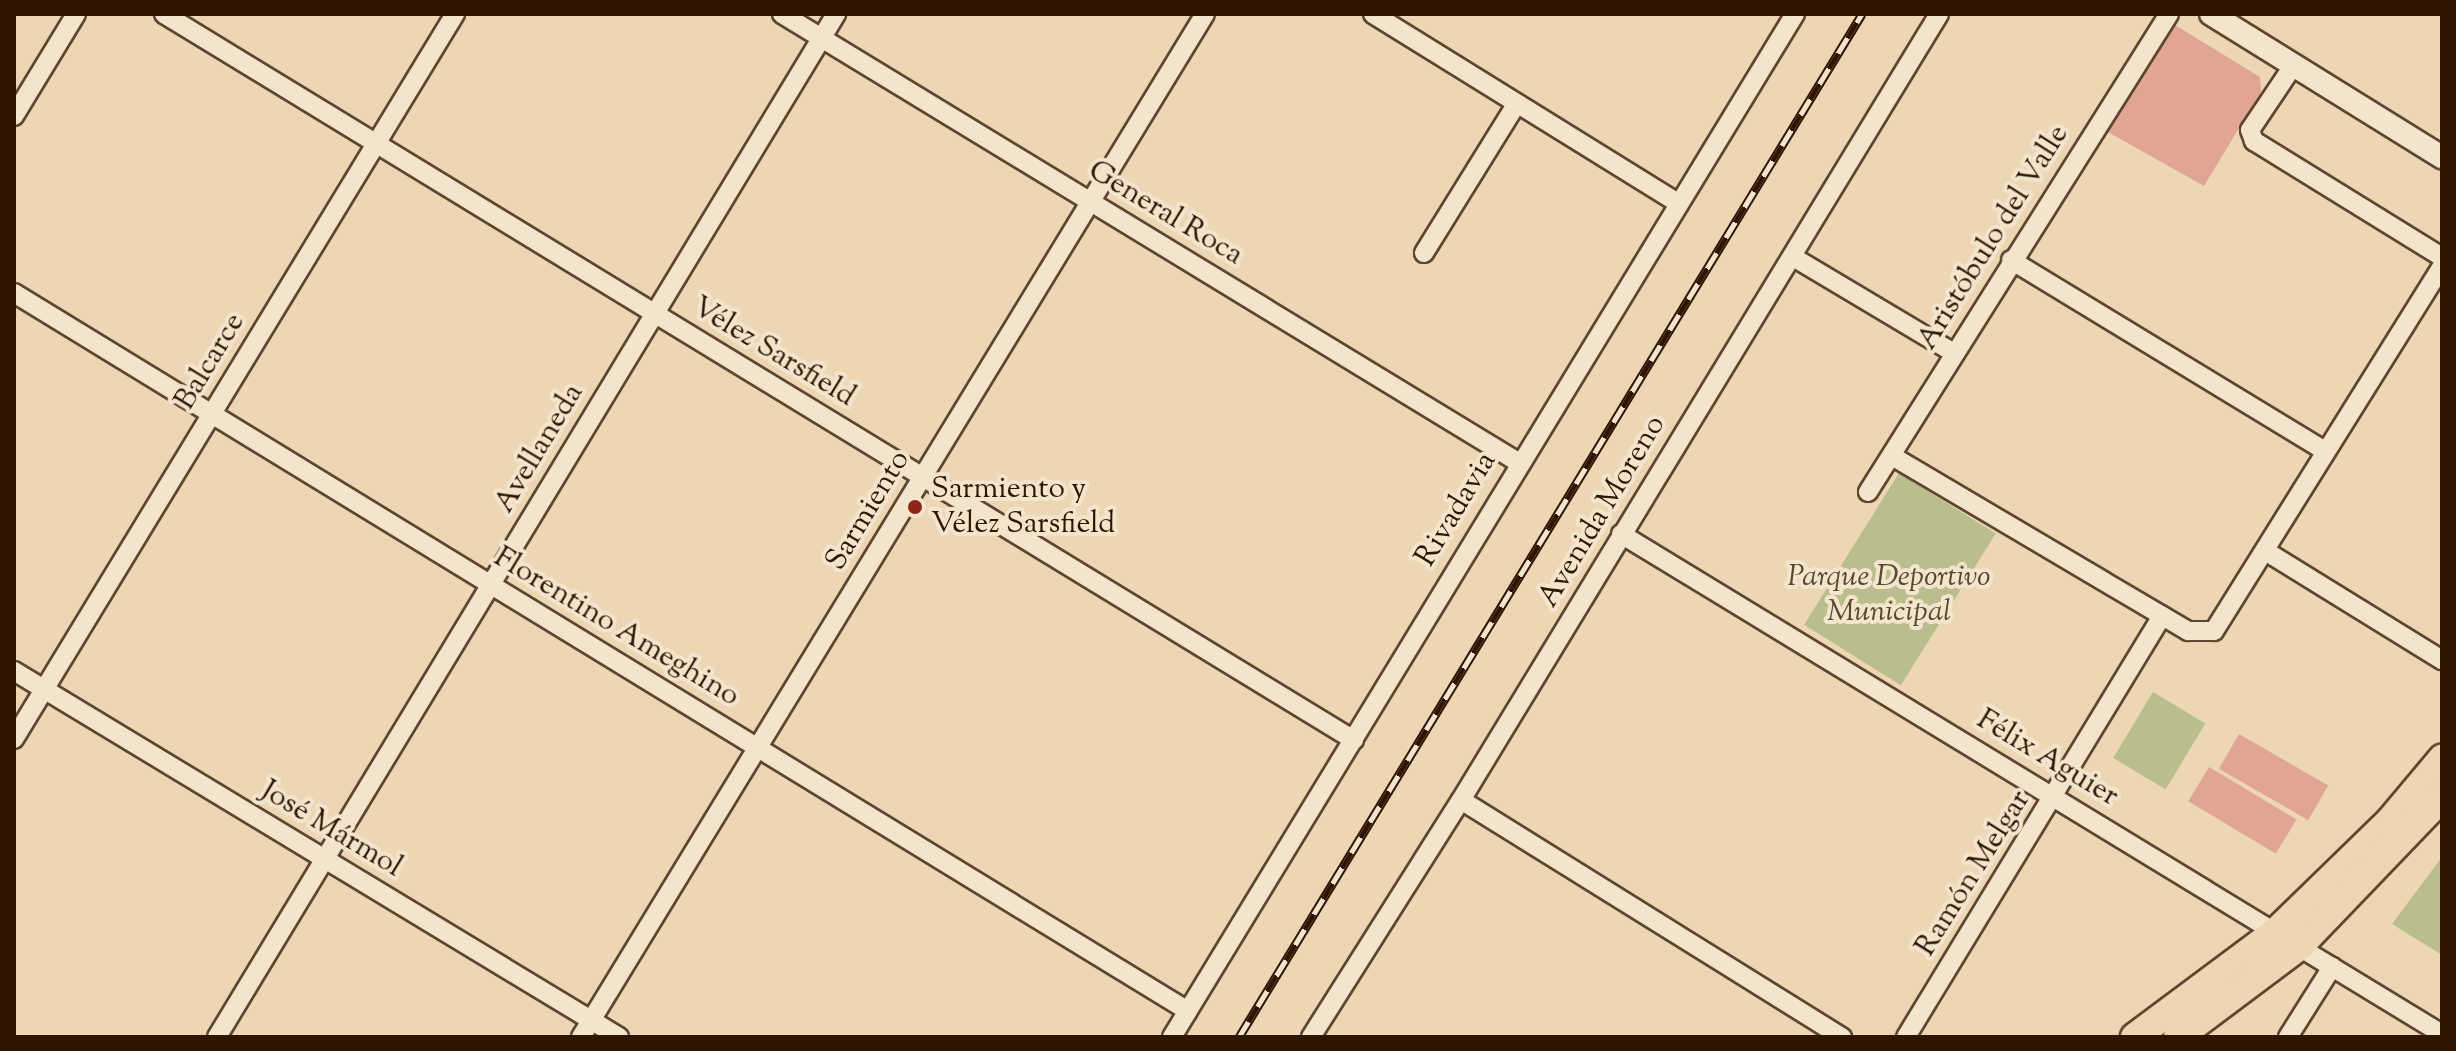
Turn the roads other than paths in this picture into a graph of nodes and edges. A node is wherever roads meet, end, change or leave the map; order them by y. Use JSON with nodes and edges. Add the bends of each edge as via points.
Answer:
{"nodes":[{"id":1,"x":76,"y":14,"type":"edge"},
{"id":2,"x":164,"y":14,"type":"edge"},
{"id":3,"x":455,"y":14,"type":"edge"},
{"id":4,"x":782,"y":14,"type":"edge"},
{"id":5,"x":836,"y":14,"type":"edge"},
{"id":6,"x":1205,"y":14,"type":"edge"},
{"id":7,"x":1373,"y":14,"type":"edge"},
{"id":8,"x":1795,"y":14,"type":"edge"},
{"id":9,"x":1939,"y":14,"type":"edge"},
{"id":10,"x":2169,"y":14,"type":"edge"},
{"id":11,"x":2211,"y":14,"type":"edge"},
{"id":12,"x":821,"y":38,"type":"junction"},
{"id":13,"x":2293,"y":66,"type":"junction"},
{"id":14,"x":1517,"y":103,"type":"junction"},
{"id":15,"x":14,"y":116,"type":"edge"},
{"id":16,"x":376,"y":144,"type":"junction"},
{"id":17,"x":2442,"y":157,"type":"edge"},
{"id":18,"x":1091,"y":202,"type":"junction"},
{"id":19,"x":1679,"y":204,"type":"junction"},
{"id":20,"x":1424,"y":253,"type":"dead end"},
{"id":21,"x":1793,"y":257,"type":"junction"},
{"id":22,"x":2442,"y":257,"type":"edge"},
{"id":23,"x":2011,"y":260,"type":"junction"},
{"id":24,"x":2442,"y":266,"type":"edge"},
{"id":25,"x":14,"y":293,"type":"edge"},
{"id":26,"x":655,"y":314,"type":"junction"},
{"id":27,"x":1954,"y":353,"type":"junction"},
{"id":28,"x":212,"y":414,"type":"junction"},
{"id":29,"x":2325,"y":451,"type":"junction"},
{"id":30,"x":1892,"y":456,"type":"junction"},
{"id":31,"x":1518,"y":462,"type":"junction"},
{"id":32,"x":923,"y":477,"type":"junction"},
{"id":33,"x":1868,"y":492,"type":"dead end"},
{"id":34,"x":1621,"y":534,"type":"junction"},
{"id":35,"x":2267,"y":552,"type":"junction"},
{"id":36,"x":491,"y":584,"type":"junction"},
{"id":37,"x":2162,"y":616,"type":"junction"},
{"id":38,"x":2442,"y":660,"type":"edge"},
{"id":39,"x":14,"y":671,"type":"edge"},
{"id":40,"x":44,"y":689,"type":"junction"},
{"id":41,"x":14,"y":739,"type":"edge"},
{"id":42,"x":1354,"y":740,"type":"junction"},
{"id":43,"x":758,"y":747,"type":"junction"},
{"id":44,"x":2442,"y":759,"type":"edge"},
{"id":45,"x":2055,"y":796,"type":"junction"},
{"id":46,"x":2442,"y":797,"type":"edge"},
{"id":47,"x":1461,"y":800,"type":"junction"},
{"id":48,"x":325,"y":859,"type":"junction"},
{"id":49,"x":2288,"y":939,"type":"junction"},
{"id":50,"x":2332,"y":967,"type":"junction"},
{"id":51,"x":1188,"y":1011,"type":"junction"},
{"id":52,"x":591,"y":1020,"type":"junction"},
{"id":53,"x":2442,"y":1034,"type":"edge"},
{"id":54,"x":217,"y":1037,"type":"edge"},
{"id":55,"x":581,"y":1037,"type":"edge"},
{"id":56,"x":619,"y":1037,"type":"edge"},
{"id":57,"x":1172,"y":1037,"type":"edge"},
{"id":58,"x":1311,"y":1037,"type":"edge"},
{"id":59,"x":1842,"y":1037,"type":"edge"},
{"id":60,"x":1906,"y":1037,"type":"edge"},
{"id":61,"x":2135,"y":1037,"type":"edge"},
{"id":62,"x":2178,"y":1037,"type":"edge"},
{"id":63,"x":2288,"y":1037,"type":"edge"}],
"edges":[{"from":1,"to":15,"type":"street"},
{"from":2,"to":16,"type":"street","name":"Vélez Sarsfield"},
{"from":3,"to":16,"type":"street","name":"Balcarce"},
{"from":4,"to":12,"type":"street","name":"General Roca"},
{"from":5,"to":12,"type":"street","name":"Avellaneda"},
{"from":6,"to":18,"type":"street","name":"Sarmiento"},
{"from":7,"to":14,"type":"street"},
{"from":8,"to":19,"type":"street","name":"Rivadavia"},
{"from":9,"to":21,"type":"street","name":"Avenida Moreno"},
{"from":10,"to":23,"type":"street","name":"Aristóbulo del Valle"},
{"from":11,"to":13,"type":"street"},
{"from":12,"to":18,"type":"street","name":"General Roca"},
{"from":12,"to":26,"type":"street","name":"Avellaneda"},
{"from":13,"to":17,"type":"street"},
{"from":13,"to":22,"type":"street","via":[[2250,130],[2254,141]]},
{"from":14,"to":19,"type":"street"},
{"from":14,"to":20,"type":"street"},
{"from":16,"to":26,"type":"street","name":"Vélez Sarsfield"},
{"from":16,"to":28,"type":"street","name":"Balcarce"},
{"from":18,"to":31,"type":"street","name":"General Roca"},
{"from":18,"to":32,"type":"street","name":"Sarmiento"},
{"from":19,"to":31,"type":"street","name":"Rivadavia"},
{"from":21,"to":27,"type":"street"},
{"from":21,"to":34,"type":"street","name":"Avenida Moreno"},
{"from":23,"to":27,"type":"street","name":"Aristóbulo del Valle"},
{"from":23,"to":29,"type":"street"},
{"from":24,"to":29,"type":"street"},
{"from":25,"to":28,"type":"street","name":"Florentino Ameghino"},
{"from":26,"to":32,"type":"street","name":"Vélez Sarsfield"},
{"from":26,"to":36,"type":"street","name":"Avellaneda"},
{"from":27,"to":30,"type":"street","name":"Aristóbulo del Valle"},
{"from":28,"to":36,"type":"street","name":"Florentino Ameghino"},
{"from":28,"to":40,"type":"street","name":"Balcarce"},
{"from":29,"to":35,"type":"street"},
{"from":30,"to":33,"type":"street","name":"Aristóbulo del Valle"},
{"from":30,"to":37,"type":"street"},
{"from":31,"to":42,"type":"street","name":"Rivadavia"},
{"from":32,"to":42,"type":"street","name":"Vélez Sarsfield"},
{"from":32,"to":43,"type":"street","name":"Sarmiento"},
{"from":34,"to":45,"type":"street","name":"Félix Aguier"},
{"from":34,"to":47,"type":"street","name":"Avenida Moreno"},
{"from":35,"to":37,"type":"street","via":[[2221,626],[2188,631]]},
{"from":35,"to":38,"type":"street"},
{"from":36,"to":43,"type":"street","name":"Florentino Ameghino"},
{"from":36,"to":48,"type":"street","name":"Avellaneda"},
{"from":37,"to":45,"type":"street","name":"Ramón Melgar"},
{"from":39,"to":40,"type":"street","name":"José Mármol"},
{"from":40,"to":41,"type":"street","name":"Balcarce"},
{"from":40,"to":48,"type":"street","name":"José Mármol"},
{"from":42,"to":51,"type":"street","name":"Rivadavia"},
{"from":43,"to":51,"type":"street","name":"Florentino Ameghino"},
{"from":43,"to":52,"type":"street","name":"Sarmiento"},
{"from":44,"to":49,"type":"main road"},
{"from":45,"to":49,"type":"street","name":"Félix Aguier"},
{"from":45,"to":60,"type":"street","name":"Ramón Melgar"},
{"from":46,"to":49,"type":"main road"},
{"from":47,"to":58,"type":"street","name":"Avenida Moreno"},
{"from":47,"to":59,"type":"street"},
{"from":48,"to":52,"type":"street","name":"José Mármol"},
{"from":48,"to":54,"type":"street","name":"Avellaneda"},
{"from":49,"to":50,"type":"street","name":"Félix Aguier"},
{"from":49,"to":61,"type":"main road"},
{"from":49,"to":62,"type":"main road"},
{"from":50,"to":53,"type":"street","name":"Félix Aguier"},
{"from":50,"to":63,"type":"street"},
{"from":51,"to":57,"type":"street","name":"Rivadavia"},
{"from":52,"to":55,"type":"street","name":"Sarmiento"},
{"from":52,"to":56,"type":"street","name":"José Mármol"}]}
